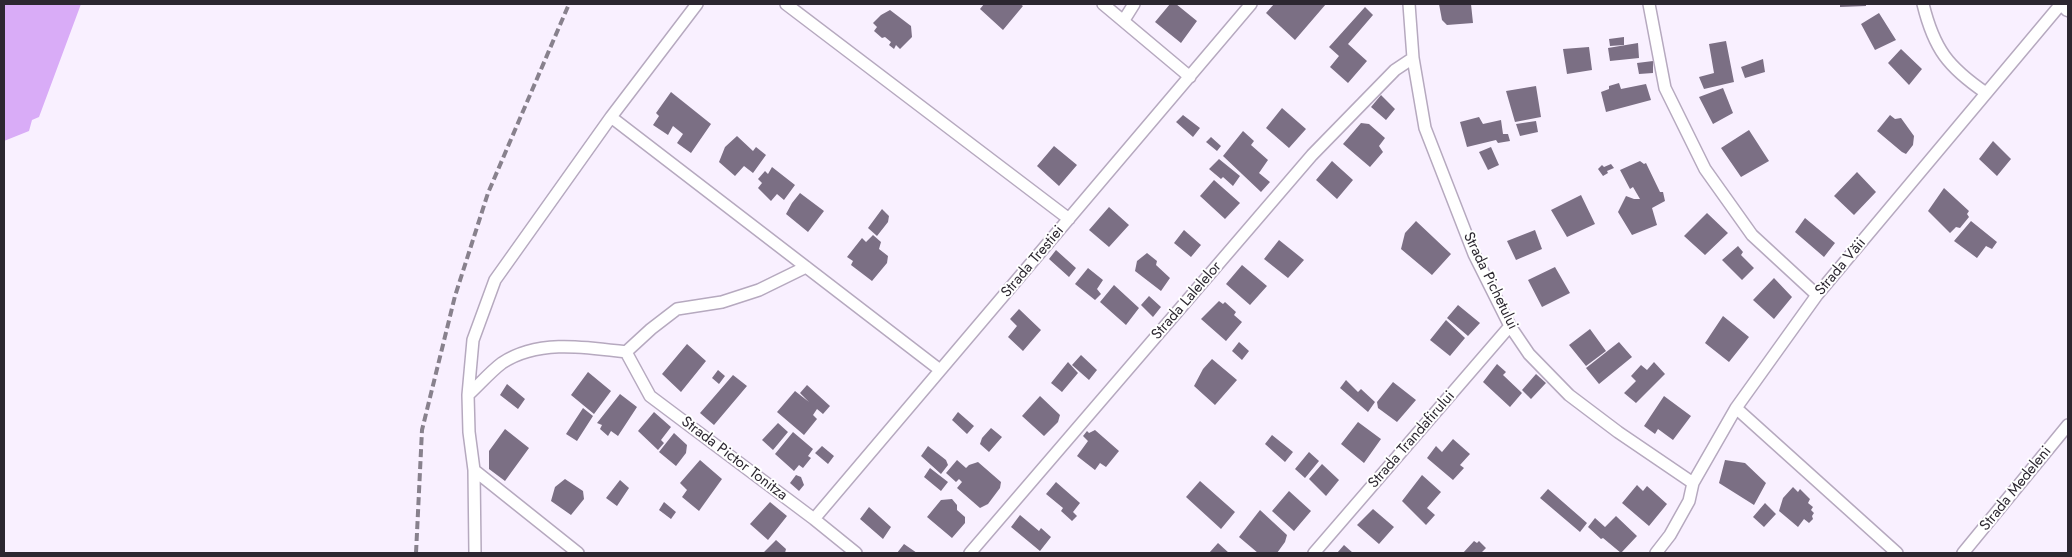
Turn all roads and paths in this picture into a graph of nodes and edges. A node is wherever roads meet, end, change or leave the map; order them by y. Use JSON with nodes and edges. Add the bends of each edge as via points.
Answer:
{"nodes":[{"id":1,"x":697,"y":4,"type":"edge"},
{"id":2,"x":786,"y":4,"type":"edge"},
{"id":3,"x":1103,"y":4,"type":"edge"},
{"id":4,"x":1134,"y":4,"type":"edge"},
{"id":5,"x":1251,"y":4,"type":"edge"},
{"id":6,"x":1409,"y":4,"type":"edge"},
{"id":7,"x":1650,"y":4,"type":"edge"},
{"id":8,"x":1923,"y":4,"type":"edge"},
{"id":9,"x":2063,"y":4,"type":"edge"},
{"id":10,"x":2068,"y":8,"type":"edge"},
{"id":11,"x":1124,"y":20,"type":"junction"},
{"id":12,"x":1413,"y":58,"type":"junction"},
{"id":13,"x":1190,"y":77,"type":"junction"},
{"id":14,"x":1986,"y":93,"type":"junction"},
{"id":15,"x":612,"y":117,"type":"junction"},
{"id":16,"x":1069,"y":219,"type":"junction"},
{"id":17,"x":806,"y":267,"type":"junction"},
{"id":18,"x":1817,"y":296,"type":"junction"},
{"id":19,"x":1510,"y":326,"type":"junction"},
{"id":20,"x":626,"y":352,"type":"junction"},
{"id":21,"x":940,"y":370,"type":"junction"},
{"id":22,"x":468,"y":395,"type":"junction"},
{"id":23,"x":1736,"y":408,"type":"junction"},
{"id":24,"x":2068,"y":426,"type":"edge"},
{"id":25,"x":474,"y":470,"type":"junction"},
{"id":26,"x":1693,"y":483,"type":"junction"},
{"id":27,"x":814,"y":519,"type":"junction"},
{"id":28,"x":475,"y":553,"type":"edge"},
{"id":29,"x":578,"y":553,"type":"edge"},
{"id":30,"x":856,"y":553,"type":"edge"},
{"id":31,"x":970,"y":553,"type":"edge"},
{"id":32,"x":1314,"y":553,"type":"edge"},
{"id":33,"x":1656,"y":553,"type":"edge"},
{"id":34,"x":1897,"y":553,"type":"edge"},
{"id":35,"x":1963,"y":553,"type":"edge"}],
"edges":[{"from":1,"to":15,"type":"street"},
{"from":2,"to":16,"type":"street"},
{"from":3,"to":11,"type":"street"},
{"from":4,"to":11,"type":"street"},
{"from":5,"to":13,"type":"street","name":"Strada Trestiei"},
{"from":6,"to":12,"type":"street","name":"Strada Pichetului"},
{"from":7,"to":18,"type":"street","via":[[1665,88],[1705,169],[1752,235]]},
{"from":8,"to":14,"type":"street","via":[[1930,31],[1944,56],[1963,77]]},
{"from":9,"to":10,"type":"main road"},
{"from":9,"to":14,"type":"street","name":"Strada Văii"},
{"from":11,"to":13,"type":"street"},
{"from":12,"to":19,"type":"street","name":"Strada Pichetului","via":[[1424,128],[1474,254]]},
{"from":12,"to":31,"type":"street","name":"Strada Lalelelor","via":[[1395,70],[1312,155]]},
{"from":13,"to":16,"type":"street","name":"Strada Trestiei"},
{"from":14,"to":18,"type":"street","name":"Strada Văii"},
{"from":15,"to":17,"type":"street"},
{"from":15,"to":22,"type":"street","via":[[495,280],[473,340]]},
{"from":16,"to":21,"type":"street","name":"Strada Trestiei"},
{"from":17,"to":20,"type":"street","via":[[759,290],[722,302],[677,309]]},
{"from":17,"to":21,"type":"street"},
{"from":18,"to":23,"type":"street","name":"Strada Văii"},
{"from":19,"to":26,"type":"street","name":"Strada Pichetului","via":[[1529,354],[1569,395]]},
{"from":19,"to":32,"type":"street","name":"Strada Trandafirului"},
{"from":20,"to":22,"type":"street","via":[[577,346],[527,352],[502,363]]},
{"from":20,"to":27,"type":"street","name":"Strada Pictor Tonitza","via":[[650,396]]},
{"from":21,"to":27,"type":"street","name":"Strada Trestiei"},
{"from":22,"to":25,"type":"street"},
{"from":23,"to":26,"type":"street","name":"Strada Văii"},
{"from":23,"to":34,"type":"street"},
{"from":24,"to":35,"type":"street","name":"Strada Medeleni"},
{"from":25,"to":28,"type":"street"},
{"from":25,"to":29,"type":"street"},
{"from":26,"to":33,"type":"street","name":"Strada Văii","via":[[1689,502]]},
{"from":27,"to":30,"type":"street","name":"Strada Pictor Tonitza"}]}
